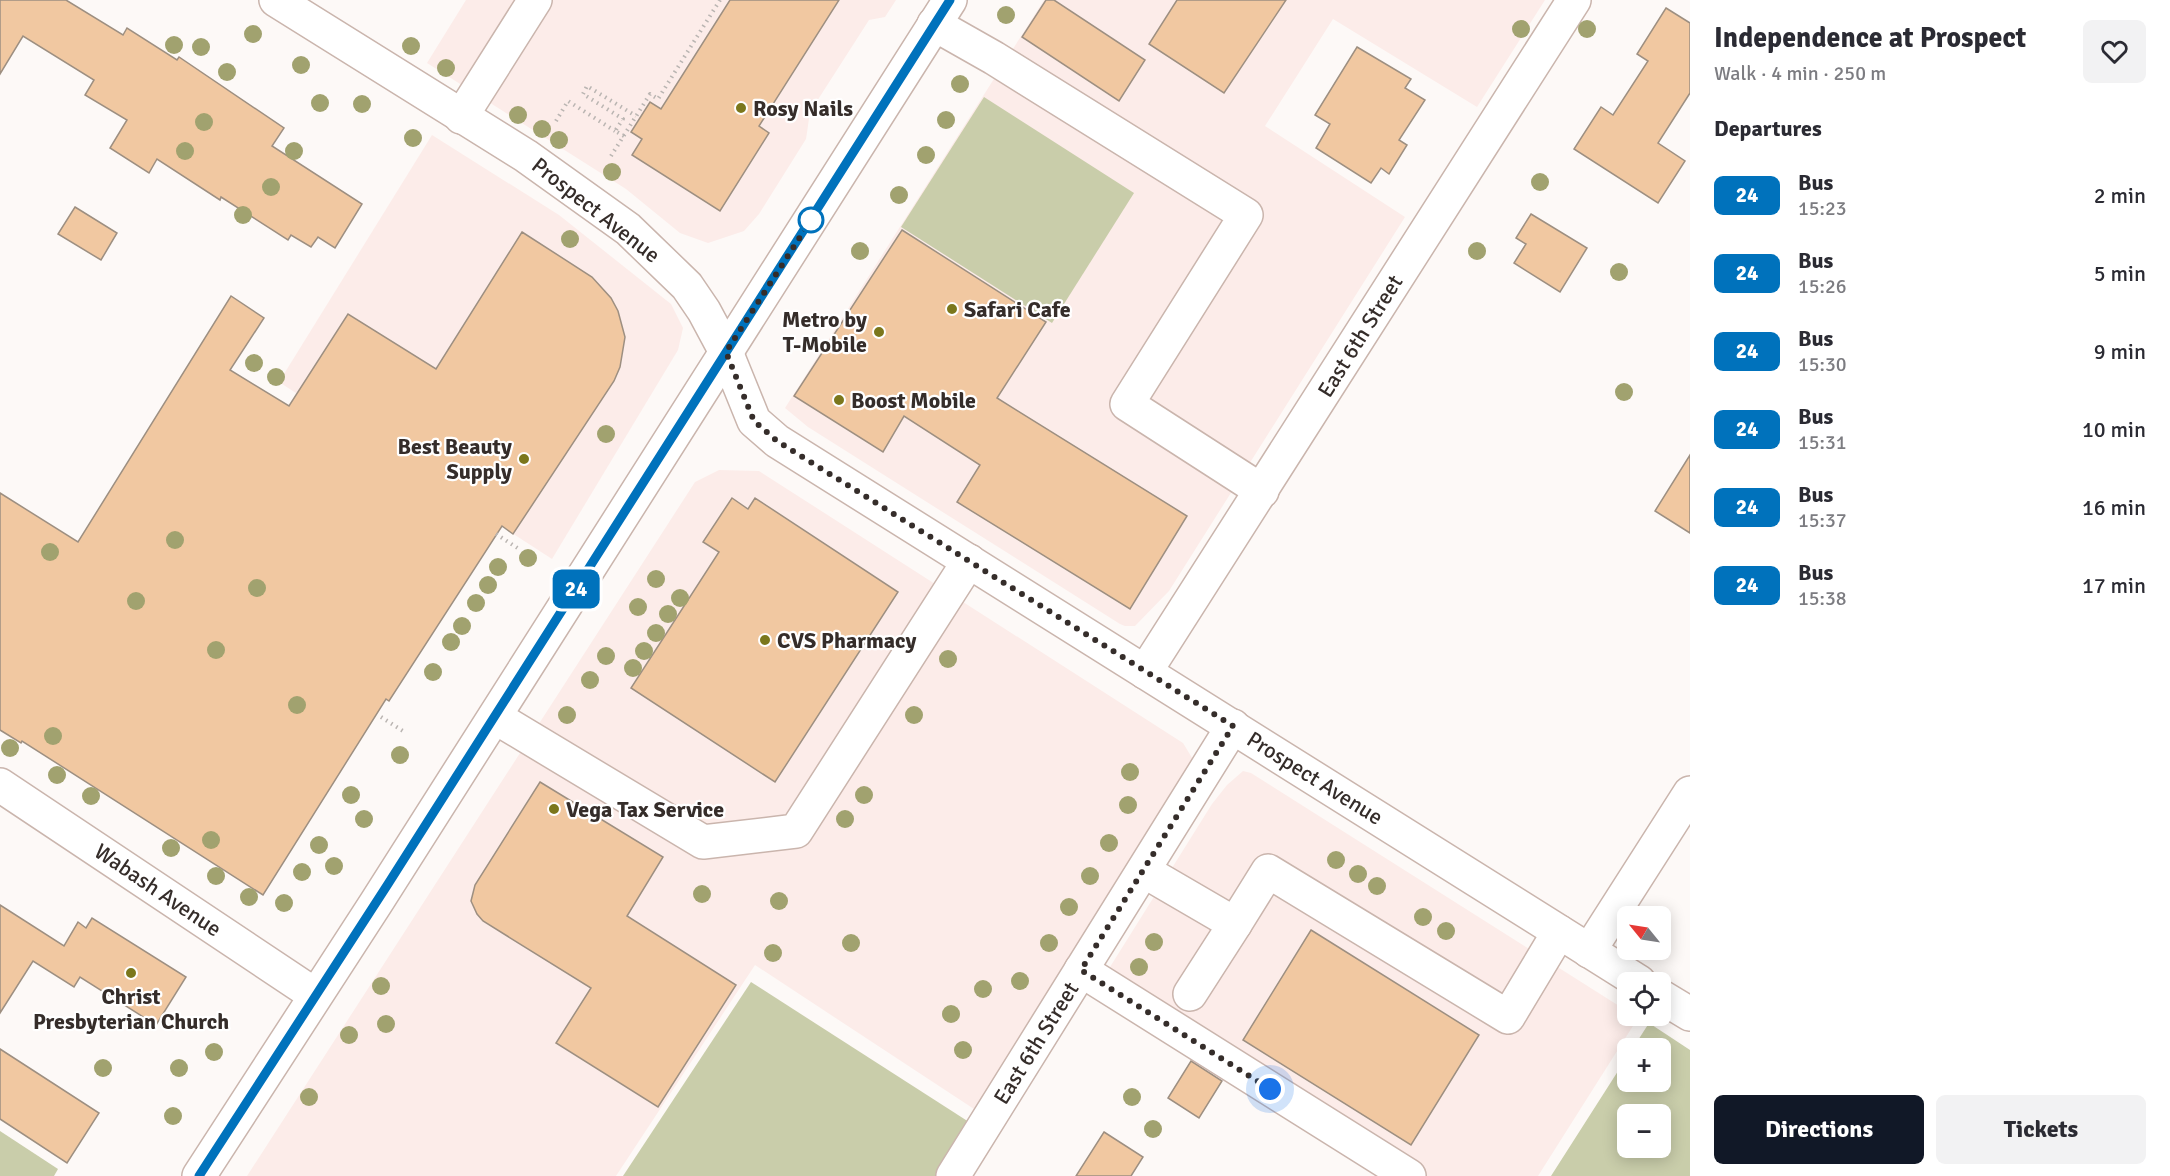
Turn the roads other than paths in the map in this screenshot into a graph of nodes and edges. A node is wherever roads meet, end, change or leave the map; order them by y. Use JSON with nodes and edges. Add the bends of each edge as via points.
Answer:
{"nodes":[{"id":1,"x":276,"y":0,"type":"edge"},
{"id":2,"x":535,"y":0,"type":"edge"},
{"id":3,"x":1574,"y":0,"type":"edge"},
{"id":4,"x":942,"y":12,"type":"edge"},
{"id":5,"x":461,"y":117,"type":"junction"},
{"id":6,"x":726,"y":352,"type":"junction"},
{"id":7,"x":1262,"y":490,"type":"junction"},
{"id":8,"x":969,"y":561,"type":"junction"},
{"id":9,"x":1145,"y":672,"type":"junction"},
{"id":10,"x":495,"y":717,"type":"junction"},
{"id":11,"x":1233,"y":726,"type":"junction"},
{"id":12,"x":0,"y":785,"type":"edge"},
{"id":13,"x":1690,"y":793,"type":"edge"},
{"id":14,"x":1144,"y":871,"type":"junction"},
{"id":15,"x":1234,"y":924,"type":"junction"},
{"id":16,"x":1559,"y":932,"type":"junction"},
{"id":17,"x":1589,"y":951,"type":"junction"},
{"id":18,"x":1081,"y":970,"type":"junction"},
{"id":19,"x":1624,"y":972,"type":"edge"},
{"id":20,"x":1190,"y":994,"type":"dead end"},
{"id":21,"x":315,"y":995,"type":"junction"},
{"id":22,"x":1671,"y":1003,"type":"edge"},
{"id":23,"x":1690,"y":1014,"type":"edge"},
{"id":24,"x":199,"y":1176,"type":"edge"},
{"id":25,"x":953,"y":1176,"type":"edge"},
{"id":26,"x":1409,"y":1176,"type":"edge"}],
"edges":[{"from":1,"to":5,"type":"main road","name":"Prospect Avenue"},
{"from":2,"to":5,"type":"main road"},
{"from":3,"to":7,"type":"main road","name":"East 6th Street"},
{"from":4,"to":6,"type":"main road"},
{"from":4,"to":7,"type":"main road","via":[[994,58],[1246,215],[1127,404]]},
{"from":5,"to":6,"type":"main road","name":"Prospect Avenue","via":[[526,156],[628,229],[687,286]]},
{"from":6,"to":8,"type":"main road","name":"Prospect Avenue","via":[[754,421],[777,441]]},
{"from":6,"to":10,"type":"main road"},
{"from":7,"to":9,"type":"main road","name":"East 6th Street"},
{"from":8,"to":9,"type":"main road","name":"Prospect Avenue"},
{"from":8,"to":10,"type":"main road","via":[[796,831],[703,842]]},
{"from":9,"to":11,"type":"main road","name":"Prospect Avenue"},
{"from":10,"to":21,"type":"main road"},
{"from":11,"to":14,"type":"main road","name":"East 6th Street"},
{"from":11,"to":16,"type":"main road","name":"Prospect Avenue"},
{"from":12,"to":21,"type":"main road","name":"Wabash Avenue"},
{"from":13,"to":17,"type":"main road"},
{"from":14,"to":15,"type":"main road"},
{"from":14,"to":18,"type":"main road","name":"East 6th Street"},
{"from":15,"to":16,"type":"main road","via":[[1268,871],[1508,1017]]},
{"from":15,"to":20,"type":"main road"},
{"from":16,"to":17,"type":"main road","name":"Prospect Avenue"},
{"from":17,"to":19,"type":"main road","name":"Prospect Avenue"},
{"from":18,"to":25,"type":"main road","name":"East 6th Street"},
{"from":18,"to":26,"type":"main road"},
{"from":21,"to":24,"type":"main road"},
{"from":22,"to":23,"type":"main road"}]}
